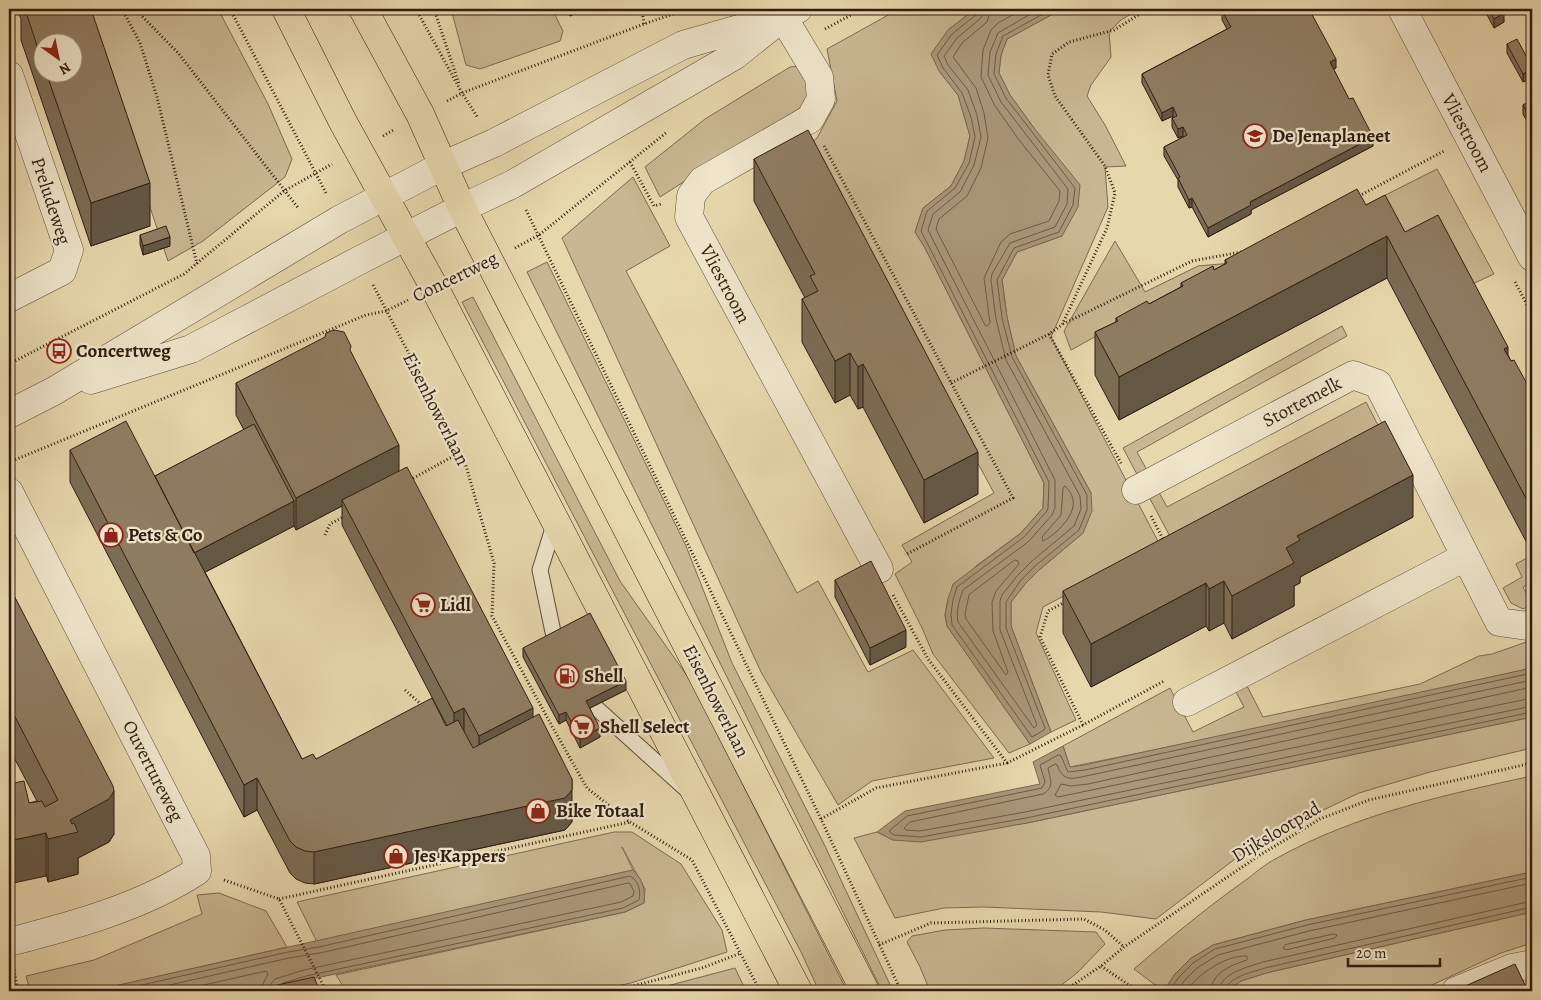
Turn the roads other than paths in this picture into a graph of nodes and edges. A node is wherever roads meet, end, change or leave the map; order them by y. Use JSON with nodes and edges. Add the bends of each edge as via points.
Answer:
{"nodes":[{"id":1,"x":286,"y":9,"type":"edge"},
{"id":2,"x":363,"y":9,"type":"edge"},
{"id":3,"x":1402,"y":9,"type":"edge"},
{"id":4,"x":787,"y":11,"type":"edge"},
{"id":5,"x":9,"y":75,"type":"edge"},
{"id":6,"x":442,"y":166,"type":"junction"},
{"id":7,"x":384,"y":196,"type":"junction"},
{"id":8,"x":462,"y":208,"type":"junction"},
{"id":9,"x":405,"y":237,"type":"junction"},
{"id":10,"x":1532,"y":257,"type":"edge"},
{"id":11,"x":9,"y":298,"type":"edge"},
{"id":12,"x":54,"y":391,"type":"junction"},
{"id":13,"x":9,"y":414,"type":"edge"},
{"id":14,"x":1136,"y":490,"type":"road end"},
{"id":15,"x":9,"y":492,"type":"edge"},
{"id":16,"x":556,"y":520,"type":"junction"},
{"id":17,"x":1465,"y":557,"type":"junction"},
{"id":18,"x":879,"y":569,"type":"road end"},
{"id":19,"x":1532,"y":623,"type":"edge"},
{"id":20,"x":1187,"y":702,"type":"dead end"},
{"id":21,"x":703,"y":804,"type":"junction"},
{"id":22,"x":9,"y":942,"type":"edge"},
{"id":23,"x":1532,"y":964,"type":"edge"},
{"id":24,"x":798,"y":991,"type":"edge"},
{"id":25,"x":865,"y":991,"type":"edge"},
{"id":26,"x":1456,"y":991,"type":"edge"}],
"edges":[{"from":1,"to":7,"type":"main road"},
{"from":2,"to":6,"type":"main road","name":"Eisenhowerlaan","via":[[420,114]]},
{"from":3,"to":10,"type":"street","name":"Vliestroom"},
{"from":4,"to":6,"type":"street","via":[[683,45],[494,143]]},
{"from":4,"to":8,"type":"street","via":[[734,56],[513,184]]},
{"from":4,"to":18,"type":"street","name":"Vliestroom","via":[[820,78],[821,99],[810,119],[702,181],[691,196],[689,217]]},
{"from":5,"to":11,"type":"street","name":"Preludeweg","via":[[69,250],[62,271]]},
{"from":6,"to":7,"type":"street"},
{"from":6,"to":8,"type":"main road","name":"Eisenhowerlaan"},
{"from":7,"to":9,"type":"main road"},
{"from":7,"to":12,"type":"street"},
{"from":8,"to":9,"type":"street"},
{"from":8,"to":25,"type":"main road","name":"Eisenhowerlaan"},
{"from":9,"to":12,"type":"street","via":[[191,349]]},
{"from":9,"to":16,"type":"main road"},
{"from":12,"to":13,"type":"street"},
{"from":14,"to":17,"type":"street","name":"Stortemelk","via":[[1353,375],[1378,384]]},
{"from":15,"to":22,"type":"street","name":"Ouvertureweg","via":[[196,856],[197,871],[177,884],[102,916]]},
{"from":16,"to":21,"type":"main road"},
{"from":16,"to":21,"type":"lane","via":[[540,570],[553,632],[594,706]]},
{"from":17,"to":19,"type":"street","name":"Stortemelk","via":[[1499,622],[1527,626]]},
{"from":17,"to":20,"type":"street"},
{"from":21,"to":24,"type":"main road"},
{"from":23,"to":26,"type":"street","via":[[1512,968]]}]}
